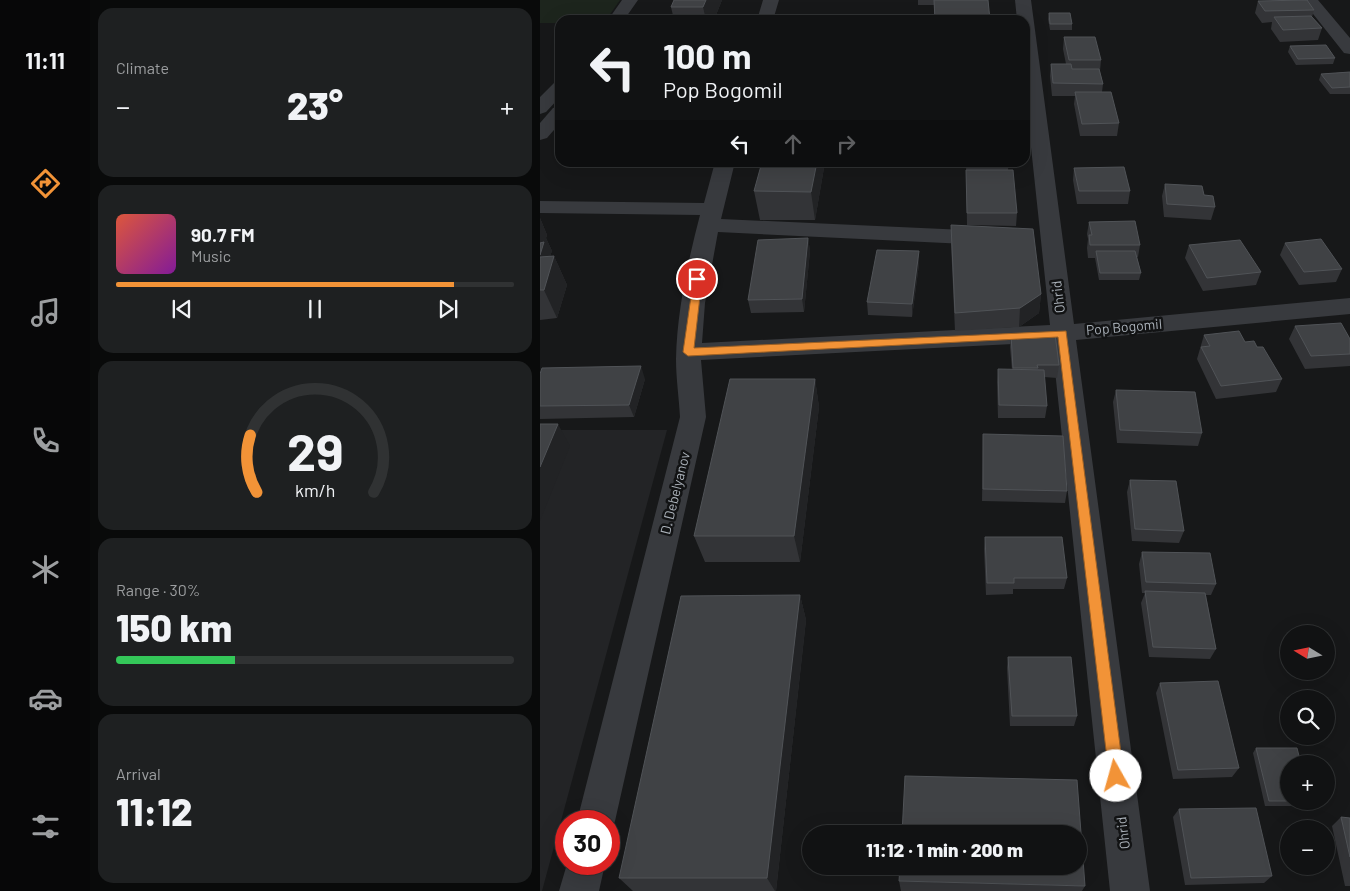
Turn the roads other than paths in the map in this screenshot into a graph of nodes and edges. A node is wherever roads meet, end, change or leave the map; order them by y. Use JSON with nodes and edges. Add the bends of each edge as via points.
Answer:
{"nodes":[{"id":1,"x":630,"y":0,"type":"edge"},
{"id":2,"x":771,"y":0,"type":"edge"},
{"id":3,"x":1023,"y":0,"type":"edge"},
{"id":4,"x":1310,"y":0,"type":"edge"},
{"id":5,"x":620,"y":15,"type":"edge"},
{"id":6,"x":767,"y":15,"type":"edge"},
{"id":7,"x":1024,"y":15,"type":"edge"},
{"id":8,"x":1350,"y":49,"type":"edge"},
{"id":9,"x":555,"y":92,"type":"edge"},
{"id":10,"x":540,"y":108,"type":"edge"},
{"id":11,"x":555,"y":118,"type":"edge"},
{"id":12,"x":540,"y":134,"type":"edge"},
{"id":13,"x":724,"y":167,"type":"edge"},
{"id":14,"x":1029,"y":167,"type":"edge"},
{"id":15,"x":540,"y":207,"type":"edge"},
{"id":16,"x":709,"y":217,"type":"junction"},
{"id":17,"x":1032,"y":241,"type":"junction"},
{"id":18,"x":1350,"y":306,"type":"edge"},
{"id":19,"x":1062,"y":333,"type":"junction"},
{"id":20,"x":688,"y":352,"type":"junction"},
{"id":21,"x":599,"y":810,"type":"edge"},
{"id":22,"x":583,"y":875,"type":"edge"},
{"id":23,"x":579,"y":891,"type":"edge"},
{"id":24,"x":1130,"y":891,"type":"edge"}],
"edges":[{"from":1,"to":5,"type":"street"},
{"from":2,"to":6,"type":"street"},
{"from":3,"to":7,"type":"street","name":"Ohrid"},
{"from":4,"to":8,"type":"street"},
{"from":9,"to":10,"type":"street"},
{"from":11,"to":12,"type":"street"},
{"from":13,"to":16,"type":"street","name":"D. Debelyanov"},
{"from":14,"to":17,"type":"street","name":"Ohrid"},
{"from":15,"to":16,"type":"street"},
{"from":16,"to":17,"type":"street"},
{"from":16,"to":20,"type":"street","name":"D. Debelyanov","via":[[694,296]]},
{"from":17,"to":19,"type":"street","name":"Ohrid"},
{"from":18,"to":19,"type":"street","name":"Pop Bogomil"},
{"from":19,"to":20,"type":"street","name":"Pop Bogomil"},
{"from":19,"to":24,"type":"street","name":"Ohrid"},
{"from":20,"to":21,"type":"street","name":"D. Debelyanov","via":[[693,417]]},
{"from":22,"to":23,"type":"street"}]}
